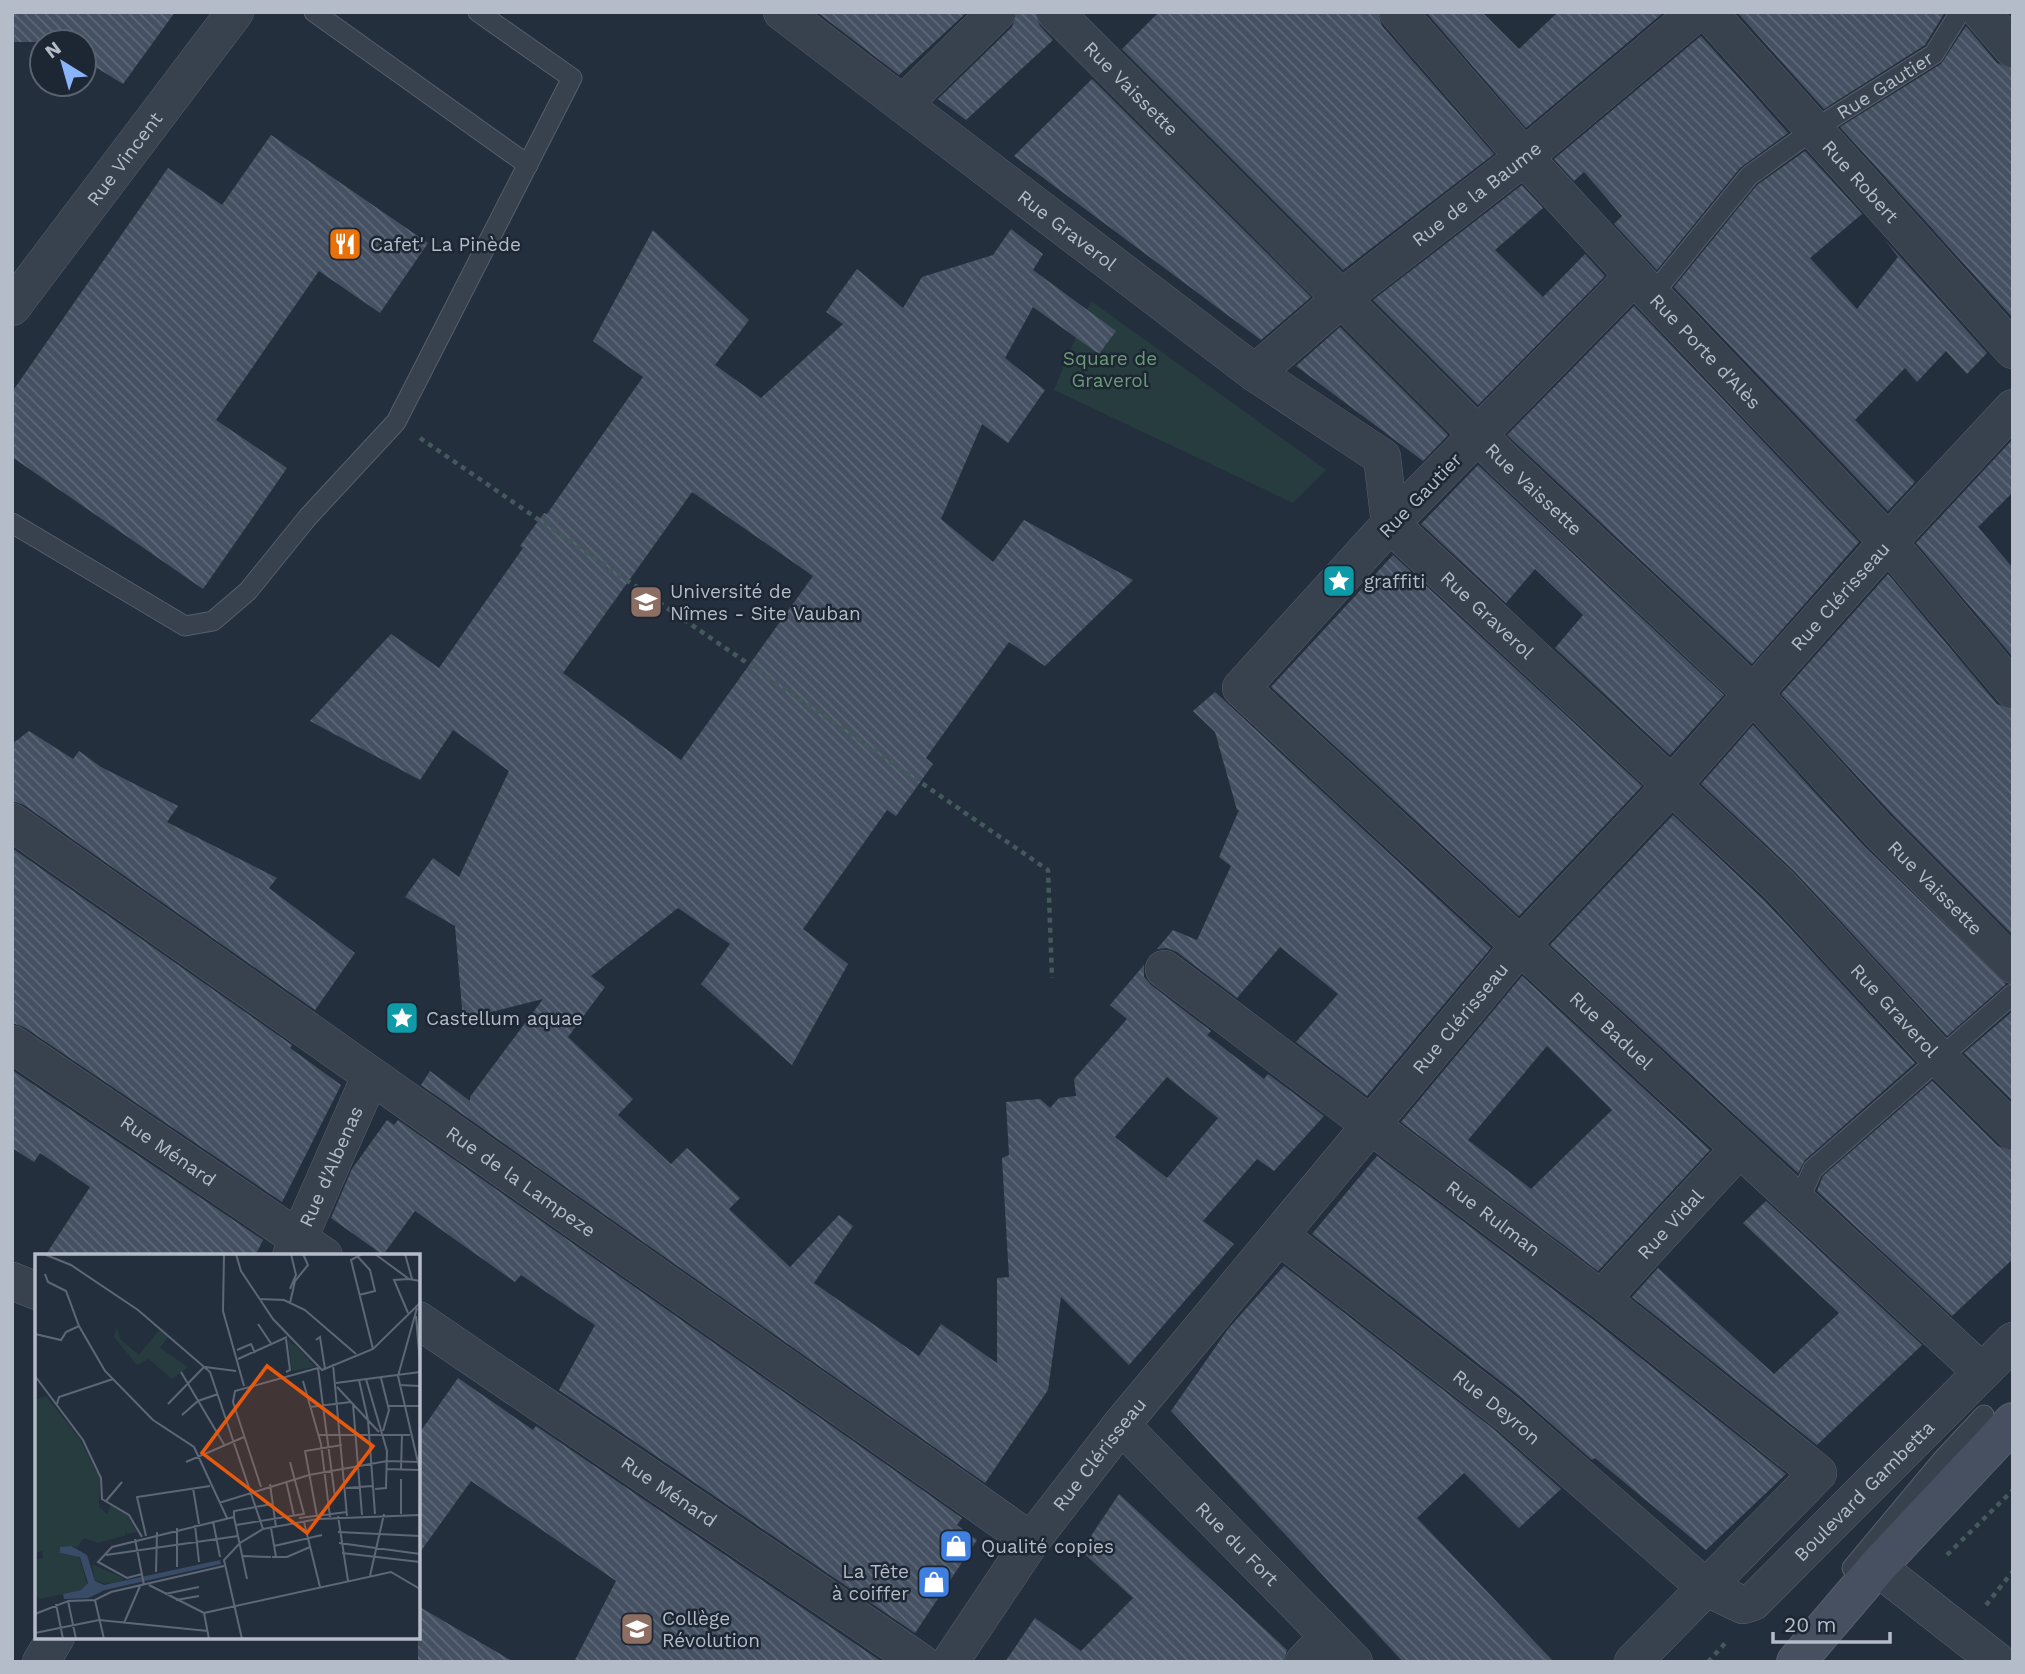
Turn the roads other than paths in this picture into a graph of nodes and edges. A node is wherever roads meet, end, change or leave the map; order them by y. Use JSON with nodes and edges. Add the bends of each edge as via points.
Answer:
{"nodes":[{"id":1,"x":215,"y":12,"type":"edge"},
{"id":2,"x":235,"y":12,"type":"edge"},
{"id":3,"x":314,"y":12,"type":"edge"},
{"id":4,"x":478,"y":12,"type":"edge"},
{"id":5,"x":782,"y":12,"type":"edge"},
{"id":6,"x":997,"y":12,"type":"edge"},
{"id":7,"x":1055,"y":12,"type":"edge"},
{"id":8,"x":1398,"y":12,"type":"edge"},
{"id":9,"x":1697,"y":12,"type":"edge"},
{"id":10,"x":1708,"y":12,"type":"edge"},
{"id":11,"x":1960,"y":12,"type":"edge"},
{"id":12,"x":1981,"y":12,"type":"edge"},
{"id":13,"x":2013,"y":49,"type":"edge"},
{"id":14,"x":903,"y":104,"type":"junction"},
{"id":15,"x":1813,"y":130,"type":"junction"},
{"id":16,"x":1524,"y":157,"type":"junction"},
{"id":17,"x":528,"y":165,"type":"junction"},
{"id":18,"x":101,"y":190,"type":"junction"},
{"id":19,"x":1643,"y":286,"type":"junction"},
{"id":20,"x":1343,"y":297,"type":"junction"},
{"id":21,"x":12,"y":307,"type":"edge"},
{"id":22,"x":2013,"y":350,"type":"edge"},
{"id":23,"x":1255,"y":373,"type":"junction"},
{"id":24,"x":2013,"y":408,"type":"edge"},
{"id":25,"x":1478,"y":435,"type":"junction"},
{"id":26,"x":12,"y":523,"type":"edge"},
{"id":27,"x":1390,"y":524,"type":"junction"},
{"id":28,"x":1888,"y":542,"type":"junction"},
{"id":29,"x":1241,"y":688,"type":"joint"},
{"id":30,"x":2013,"y":690,"type":"edge"},
{"id":31,"x":1754,"y":694,"type":"junction"},
{"id":32,"x":1671,"y":786,"type":"junction"},
{"id":33,"x":12,"y":822,"type":"edge"},
{"id":34,"x":1518,"y":947,"type":"junction"},
{"id":35,"x":2013,"y":965,"type":"edge"},
{"id":36,"x":1164,"y":969,"type":"dead end"},
{"id":37,"x":2013,"y":994,"type":"edge"},
{"id":38,"x":12,"y":1044,"type":"edge"},
{"id":39,"x":1939,"y":1058,"type":"junction"},
{"id":40,"x":370,"y":1077,"type":"junction"},
{"id":41,"x":1369,"y":1124,"type":"junction"},
{"id":42,"x":2013,"y":1131,"type":"edge"},
{"id":43,"x":1739,"y":1149,"type":"junction"},
{"id":44,"x":1798,"y":1202,"type":"junction"},
{"id":45,"x":1280,"y":1236,"type":"junction"},
{"id":46,"x":305,"y":1250,"type":"edge"},
{"id":47,"x":12,"y":1281,"type":"edge"},
{"id":48,"x":35,"y":1290,"type":"edge"},
{"id":49,"x":1601,"y":1298,"type":"junction"},
{"id":50,"x":420,"y":1321,"type":"edge"},
{"id":51,"x":2013,"y":1341,"type":"edge"},
{"id":52,"x":1982,"y":1372,"type":"junction"},
{"id":53,"x":1998,"y":1419,"type":"edge"},
{"id":54,"x":1121,"y":1425,"type":"junction"},
{"id":55,"x":2013,"y":1446,"type":"edge"},
{"id":56,"x":1031,"y":1541,"type":"junction"},
{"id":57,"x":1884,"y":1572,"type":"junction"},
{"id":58,"x":1705,"y":1587,"type":"junction"},
{"id":59,"x":56,"y":1639,"type":"edge"},
{"id":60,"x":1316,"y":1649,"type":"edge"},
{"id":61,"x":41,"y":1662,"type":"edge"},
{"id":62,"x":920,"y":1662,"type":"edge"},
{"id":63,"x":950,"y":1662,"type":"edge"},
{"id":64,"x":1354,"y":1662,"type":"edge"},
{"id":65,"x":1633,"y":1662,"type":"edge"},
{"id":66,"x":1786,"y":1662,"type":"edge"},
{"id":67,"x":1796,"y":1662,"type":"edge"},
{"id":68,"x":1814,"y":1662,"type":"edge"},
{"id":69,"x":1998,"y":1662,"type":"edge"}],
"edges":[{"from":1,"to":18,"type":"street"},
{"from":2,"to":18,"type":"street","name":"Rue Vincent"},
{"from":3,"to":17,"type":"lane"},
{"from":4,"to":17,"type":"lane","via":[[572,78]]},
{"from":5,"to":14,"type":"street","name":"Rue Graverol"},
{"from":6,"to":14,"type":"street"},
{"from":7,"to":20,"type":"street","name":"Rue Vaissette"},
{"from":8,"to":16,"type":"street","name":"Rue Porte d'Alès"},
{"from":9,"to":16,"type":"street","name":"Rue de la Baume"},
{"from":10,"to":15,"type":"street","name":"Rue Robert"},
{"from":11,"to":15,"type":"lane","name":"Rue Gautier","via":[[1934,54]]},
{"from":12,"to":13,"type":"street"},
{"from":14,"to":23,"type":"street","name":"Rue Graverol"},
{"from":15,"to":19,"type":"lane","name":"Rue Gautier","via":[[1749,176]]},
{"from":15,"to":22,"type":"street","name":"Rue Robert"},
{"from":16,"to":19,"type":"street","name":"Rue Porte d'Alès"},
{"from":16,"to":20,"type":"street","name":"Rue de la Baume"},
{"from":17,"to":26,"type":"lane","via":[[396,422],[248,591],[213,621],[185,626]]},
{"from":18,"to":21,"type":"street","name":"Rue Vincent"},
{"from":19,"to":25,"type":"street","name":"Rue Gautier"},
{"from":19,"to":28,"type":"street","name":"Rue Porte d'Alès"},
{"from":20,"to":23,"type":"street","name":"Rue de la Baume"},
{"from":20,"to":25,"type":"street","name":"Rue Vaissette"},
{"from":23,"to":27,"type":"street","name":"Rue Graverol","via":[[1382,457]]},
{"from":24,"to":28,"type":"street","name":"Rue Clérisseau"},
{"from":25,"to":27,"type":"street","name":"Rue Gautier"},
{"from":25,"to":31,"type":"street","name":"Rue Vaissette"},
{"from":27,"to":29,"type":"street","name":"Rue Gautier"},
{"from":27,"to":32,"type":"street","name":"Rue Graverol"},
{"from":28,"to":30,"type":"street","name":"Rue Porte d'Alès"},
{"from":28,"to":31,"type":"street","name":"Rue Clérisseau"},
{"from":29,"to":34,"type":"street","name":"Rue Baduel"},
{"from":31,"to":32,"type":"street","name":"Rue Clérisseau"},
{"from":31,"to":35,"type":"street","name":"Rue Vaissette","via":[[1878,830]]},
{"from":32,"to":34,"type":"street","name":"Rue Clérisseau"},
{"from":32,"to":39,"type":"street","name":"Rue Graverol","via":[[1779,885]]},
{"from":33,"to":40,"type":"street","name":"Rue de la Lampeze"},
{"from":34,"to":41,"type":"street","name":"Rue Clérisseau"},
{"from":34,"to":43,"type":"street","name":"Rue Baduel"},
{"from":36,"to":41,"type":"street","name":"Rue Rulman"},
{"from":37,"to":39,"type":"lane"},
{"from":38,"to":46,"type":"street","name":"Rue Ménard"},
{"from":39,"to":42,"type":"street","name":"Rue Graverol"},
{"from":39,"to":44,"type":"lane","via":[[1813,1169]]},
{"from":40,"to":46,"type":"street","name":"Rue d'Albenas"},
{"from":40,"to":56,"type":"street","name":"Rue de la Lampeze"},
{"from":41,"to":45,"type":"street","name":"Rue Clérisseau"},
{"from":41,"to":49,"type":"street","name":"Rue Rulman"},
{"from":43,"to":44,"type":"street","name":"Rue Baduel"},
{"from":43,"to":49,"type":"street","name":"Rue Vidal"},
{"from":44,"to":52,"type":"street","name":"Rue Baduel"},
{"from":45,"to":54,"type":"street","name":"Rue Clérisseau"},
{"from":45,"to":58,"type":"street","name":"Rue Deyron","via":[[1509,1415]]},
{"from":47,"to":48,"type":"street"},
{"from":49,"to":58,"type":"street","name":"Rue Rulman","via":[[1818,1473]]},
{"from":50,"to":62,"type":"street","name":"Rue Ménard"},
{"from":51,"to":52,"type":"street","name":"Boulevard Gambetta"},
{"from":52,"to":58,"type":"street","name":"Boulevard Gambetta","via":[[1753,1602],[1743,1605]]},
{"from":53,"to":57,"type":"street"},
{"from":53,"to":66,"type":"lane","via":[[1900,1509],[1809,1622]]},
{"from":54,"to":56,"type":"street","name":"Rue Clérisseau"},
{"from":54,"to":60,"type":"street","name":"Rue du Fort"},
{"from":55,"to":57,"type":"lane"},
{"from":56,"to":63,"type":"street","name":"Rue Clérisseau"},
{"from":57,"to":67,"type":"street"},
{"from":57,"to":68,"type":"lane"},
{"from":57,"to":69,"type":"street"},
{"from":58,"to":65,"type":"street"},
{"from":59,"to":61,"type":"street"},
{"from":60,"to":64,"type":"street","name":"Rue du Fort"}]}
